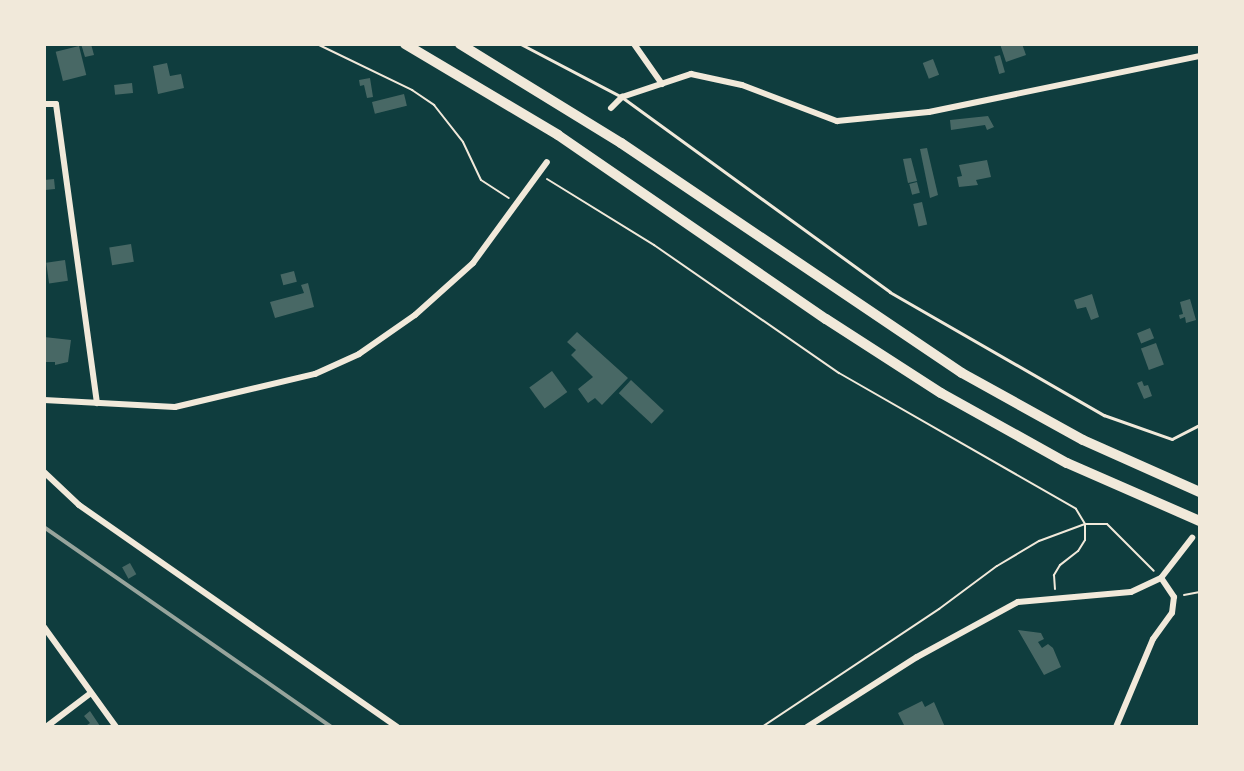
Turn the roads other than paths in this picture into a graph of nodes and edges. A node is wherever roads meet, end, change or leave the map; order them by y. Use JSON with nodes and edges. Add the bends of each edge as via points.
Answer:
{"nodes":[{"id":1,"x":405,"y":44,"type":"edge"},
{"id":2,"x":460,"y":44,"type":"edge"},
{"id":3,"x":521,"y":44,"type":"edge"},
{"id":4,"x":634,"y":44,"type":"edge"},
{"id":5,"x":1200,"y":56,"type":"edge"},
{"id":6,"x":662,"y":84,"type":"junction"},
{"id":7,"x":622,"y":97,"type":"junction"},
{"id":8,"x":44,"y":104,"type":"edge"},
{"id":9,"x":611,"y":108,"type":"dead end"},
{"id":10,"x":547,"y":162,"type":"dead end"},
{"id":11,"x":44,"y":400,"type":"edge"},
{"id":12,"x":97,"y":403,"type":"junction"},
{"id":13,"x":1200,"y":425,"type":"edge"},
{"id":14,"x":44,"y":472,"type":"edge"},
{"id":15,"x":1200,"y":492,"type":"edge"},
{"id":16,"x":1200,"y":521,"type":"edge"},
{"id":17,"x":1192,"y":538,"type":"dead end"},
{"id":18,"x":1161,"y":578,"type":"junction"},
{"id":19,"x":44,"y":626,"type":"edge"},
{"id":20,"x":91,"y":693,"type":"junction"},
{"id":21,"x":46,"y":727,"type":"edge"},
{"id":22,"x":116,"y":727,"type":"edge"},
{"id":23,"x":397,"y":727,"type":"edge"},
{"id":24,"x":807,"y":727,"type":"edge"},
{"id":25,"x":1116,"y":727,"type":"edge"}],
"edges":[{"from":1,"to":16,"type":"highway","via":[[558,135],[941,393],[1067,463]]},
{"from":2,"to":15,"type":"highway","via":[[632,150],[962,373],[1083,440]]},
{"from":3,"to":7,"type":"lane"},
{"from":4,"to":6,"type":"street"},
{"from":5,"to":6,"type":"street","via":[[929,112],[837,121],[729,82],[691,74]]},
{"from":6,"to":7,"type":"street"},
{"from":7,"to":9,"type":"street"},
{"from":7,"to":13,"type":"lane","via":[[890,292],[1104,415],[1172,439]]},
{"from":8,"to":12,"type":"street","via":[[56,104]]},
{"from":10,"to":12,"type":"street","via":[[473,263],[415,315],[359,354],[315,374],[176,407]]},
{"from":11,"to":12,"type":"street"},
{"from":14,"to":23,"type":"street","via":[[79,505]]},
{"from":17,"to":18,"type":"street"},
{"from":18,"to":24,"type":"street","via":[[1131,592],[1018,603],[917,657]]},
{"from":18,"to":25,"type":"street","via":[[1174,597],[1172,613],[1153,639]]},
{"from":19,"to":20,"type":"street"},
{"from":20,"to":21,"type":"street"},
{"from":20,"to":22,"type":"street"}]}
